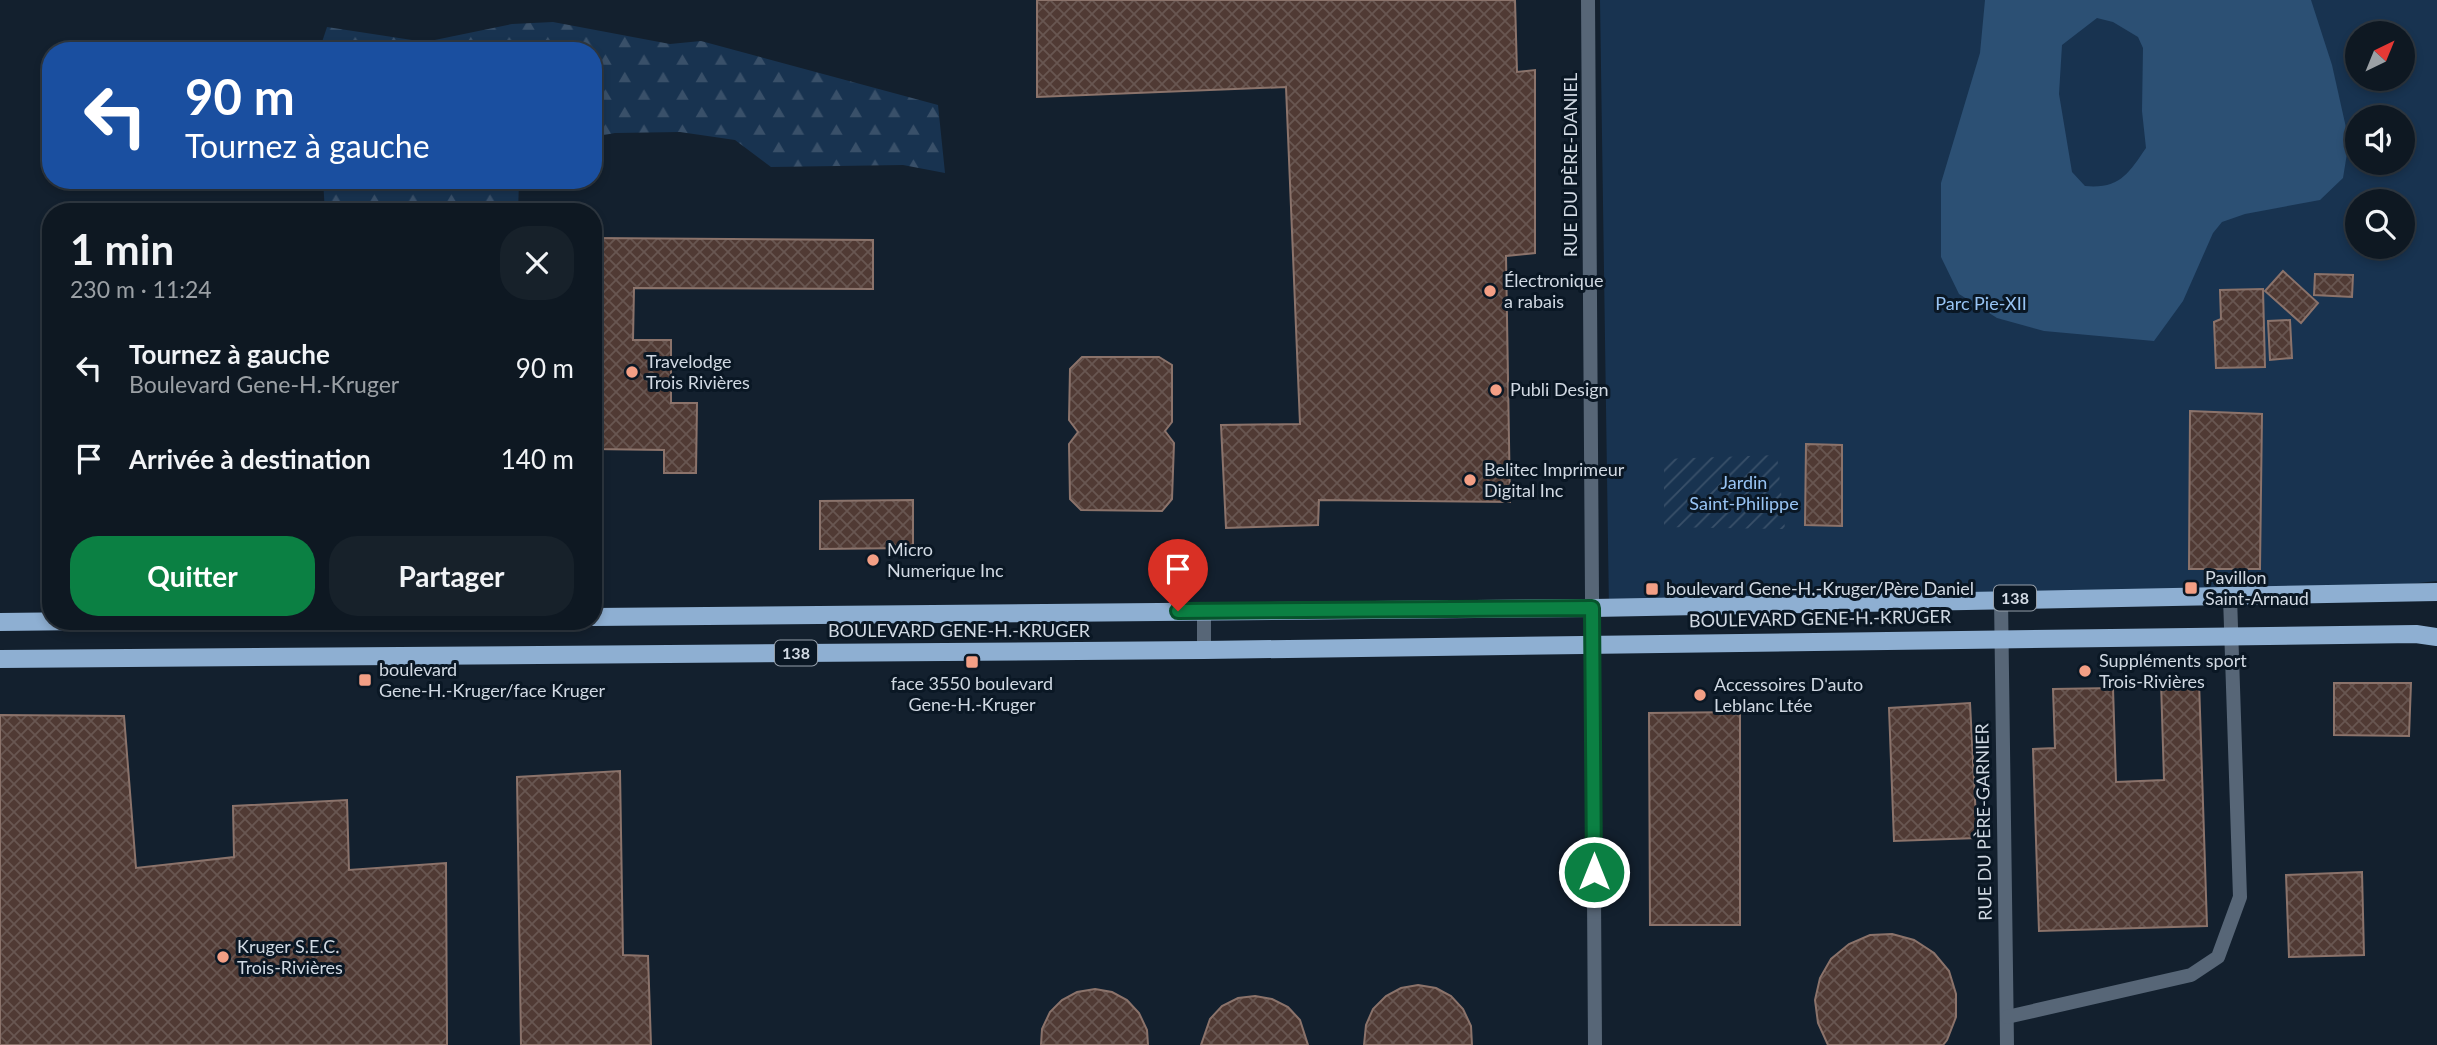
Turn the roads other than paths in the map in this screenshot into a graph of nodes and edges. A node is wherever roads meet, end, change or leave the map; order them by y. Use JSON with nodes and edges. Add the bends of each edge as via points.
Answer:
{"nodes":[{"id":1,"x":1588,"y":0,"type":"edge"},
{"id":2,"x":2437,"y":592,"type":"edge"},
{"id":3,"x":2230,"y":597,"type":"junction"},
{"id":4,"x":2001,"y":598,"type":"junction"},
{"id":5,"x":1592,"y":608,"type":"junction"},
{"id":6,"x":1204,"y":611,"type":"junction"},
{"id":7,"x":602,"y":617,"type":"edge"},
{"id":8,"x":0,"y":622,"type":"edge"},
{"id":9,"x":42,"y":622,"type":"edge"},
{"id":10,"x":2234,"y":635,"type":"junction"},
{"id":11,"x":2437,"y":637,"type":"edge"},
{"id":12,"x":2000,"y":638,"type":"junction"},
{"id":13,"x":1593,"y":643,"type":"junction"},
{"id":14,"x":1204,"y":650,"type":"junction"},
{"id":15,"x":0,"y":659,"type":"edge"},
{"id":16,"x":2007,"y":1017,"type":"junction"},
{"id":17,"x":1595,"y":1045,"type":"edge"},
{"id":18,"x":2007,"y":1045,"type":"edge"}],
"edges":[{"from":1,"to":5,"type":"street","name":"RUE DU PÈRE-DANIEL"},
{"from":2,"to":3,"type":"main road","name":"BOULEVARD GENE-H.-KRUGER","number":"138"},
{"from":3,"to":4,"type":"main road","name":"BOULEVARD GENE-H.-KRUGER","number":"138"},
{"from":3,"to":10,"type":"street"},
{"from":4,"to":5,"type":"main road","name":"BOULEVARD GENE-H.-KRUGER","number":"138"},
{"from":4,"to":12,"type":"street","name":"RUE DU PÈRE-GARNIER"},
{"from":5,"to":6,"type":"main road","name":"BOULEVARD GENE-H.-KRUGER","number":"138"},
{"from":5,"to":13,"type":"street","name":"RUE DU PÈRE-DANIEL"},
{"from":6,"to":7,"type":"main road","name":"BOULEVARD GENE-H.-KRUGER","number":"138"},
{"from":6,"to":14,"type":"street"},
{"from":8,"to":9,"type":"main road"},
{"from":10,"to":11,"type":"main road","name":"BOULEVARD GENE-H.-KRUGER","number":"138"},
{"from":10,"to":12,"type":"main road","name":"BOULEVARD GENE-H.-KRUGER","number":"138"},
{"from":10,"to":16,"type":"street","via":[[2240,897],[2218,957],[2191,975]]},
{"from":12,"to":13,"type":"main road","name":"BOULEVARD GENE-H.-KRUGER","number":"138"},
{"from":12,"to":16,"type":"street","name":"RUE DU PÈRE-GARNIER"},
{"from":13,"to":14,"type":"main road","name":"BOULEVARD GENE-H.-KRUGER","number":"138"},
{"from":13,"to":17,"type":"street","name":"RUE DU PÈRE-DANIEL"},
{"from":14,"to":15,"type":"main road","name":"BOULEVARD GENE-H.-KRUGER","number":"138"},
{"from":16,"to":18,"type":"street","name":"RUE DU PÈRE-GARNIER"}]}
